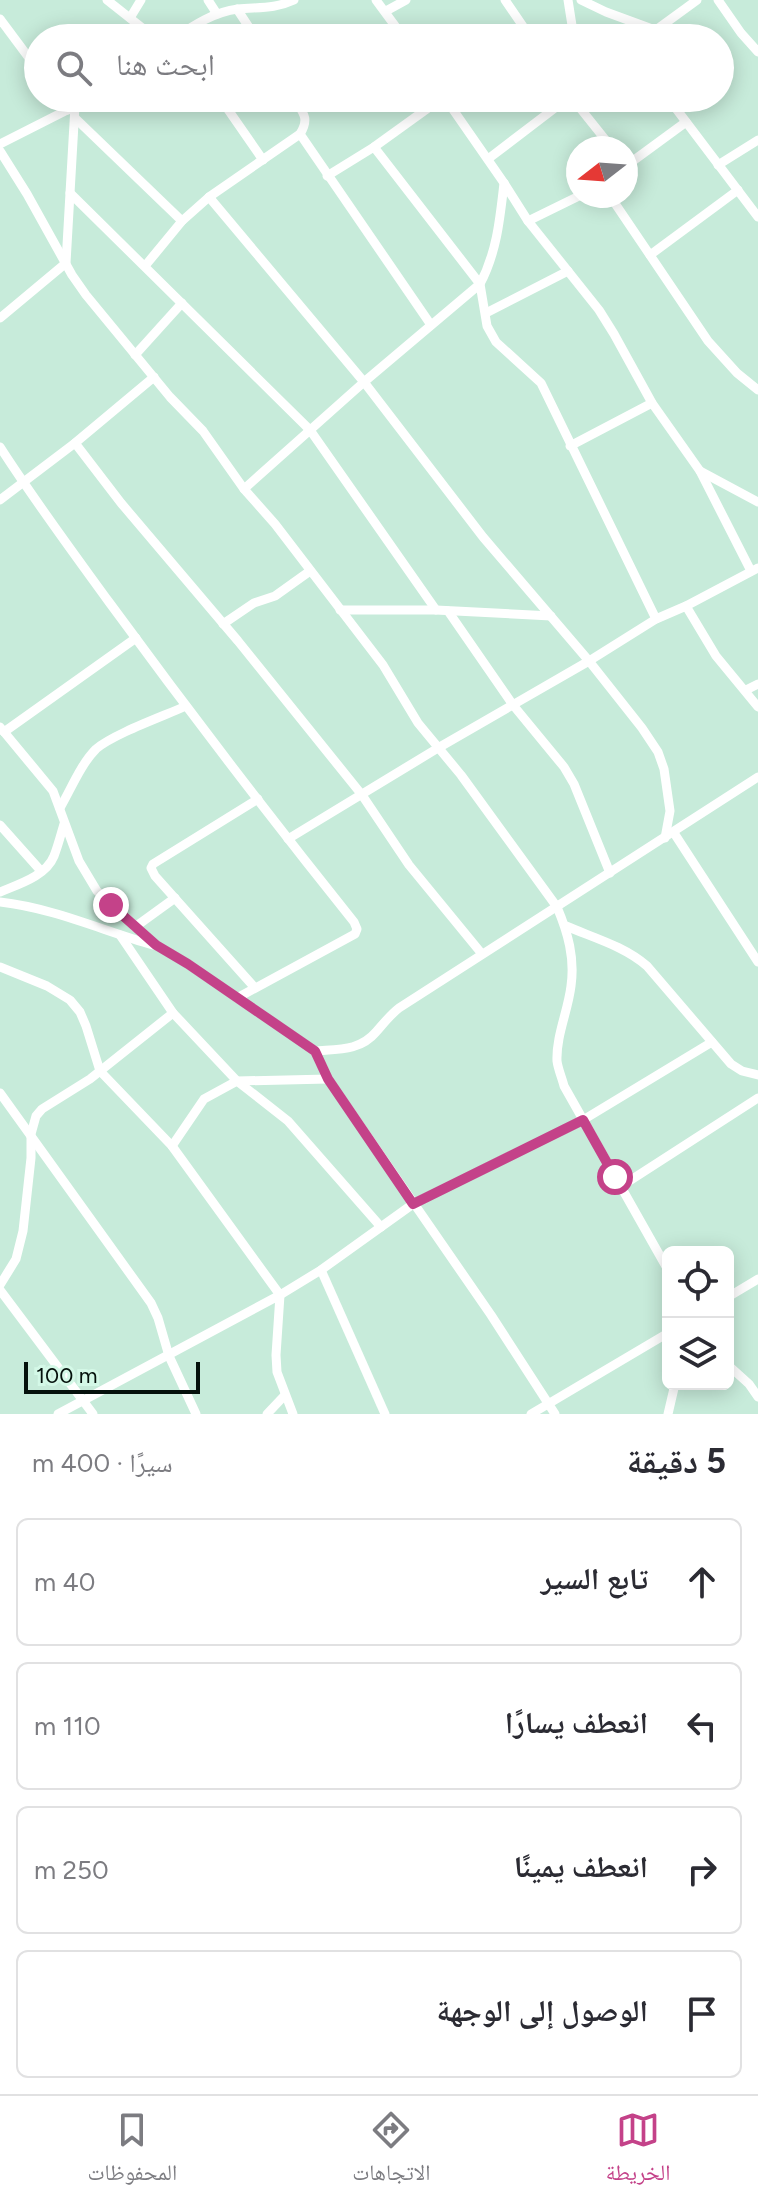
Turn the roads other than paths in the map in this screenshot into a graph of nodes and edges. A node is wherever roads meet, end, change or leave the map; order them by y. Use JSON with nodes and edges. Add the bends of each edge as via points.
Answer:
{"nodes":[{"id":1,"x":107,"y":0,"type":"edge"},
{"id":2,"x":141,"y":0,"type":"edge"},
{"id":3,"x":208,"y":0,"type":"edge"},
{"id":4,"x":294,"y":0,"type":"edge"},
{"id":5,"x":376,"y":0,"type":"edge"},
{"id":6,"x":406,"y":0,"type":"edge"},
{"id":7,"x":505,"y":0,"type":"edge"},
{"id":8,"x":568,"y":0,"type":"edge"},
{"id":9,"x":581,"y":0,"type":"edge"},
{"id":10,"x":697,"y":0,"type":"edge"},
{"id":11,"x":718,"y":0,"type":"edge"},
{"id":12,"x":237,"y":9,"type":"junction"},
{"id":13,"x":386,"y":11,"type":"junction"},
{"id":14,"x":217,"y":14,"type":"junction"},
{"id":15,"x":130,"y":18,"type":"junction"},
{"id":16,"x":0,"y":19,"type":"edge"},
{"id":17,"x":138,"y":24,"type":"edge"},
{"id":18,"x":196,"y":24,"type":"edge"},
{"id":19,"x":247,"y":24,"type":"edge"},
{"id":20,"x":395,"y":24,"type":"edge"},
{"id":21,"x":521,"y":24,"type":"edge"},
{"id":22,"x":572,"y":24,"type":"edge"},
{"id":23,"x":639,"y":24,"type":"edge"},
{"id":24,"x":663,"y":24,"type":"edge"},
{"id":25,"x":24,"y":51,"type":"edge"},
{"id":26,"x":758,"y":52,"type":"edge"},
{"id":27,"x":71,"y":112,"type":"edge"},
{"id":28,"x":73,"y":112,"type":"edge"},
{"id":29,"x":74,"y":112,"type":"edge"},
{"id":30,"x":230,"y":112,"type":"edge"},
{"id":31,"x":303,"y":112,"type":"edge"},
{"id":32,"x":424,"y":112,"type":"edge"},
{"id":33,"x":454,"y":112,"type":"edge"},
{"id":34,"x":551,"y":112,"type":"edge"},
{"id":35,"x":582,"y":112,"type":"edge"},
{"id":36,"x":678,"y":112,"type":"edge"},
{"id":37,"x":686,"y":122,"type":"junction"},
{"id":38,"x":300,"y":134,"type":"junction"},
{"id":39,"x":602,"y":136,"type":"edge"},
{"id":40,"x":758,"y":140,"type":"edge"},
{"id":41,"x":374,"y":147,"type":"junction"},
{"id":42,"x":1,"y":151,"type":"edge"},
{"id":43,"x":638,"y":157,"type":"edge"},
{"id":44,"x":488,"y":159,"type":"junction"},
{"id":45,"x":263,"y":160,"type":"junction"},
{"id":46,"x":718,"y":165,"type":"junction"},
{"id":47,"x":327,"y":176,"type":"junction"},
{"id":48,"x":504,"y":183,"type":"junction"},
{"id":49,"x":738,"y":190,"type":"junction"},
{"id":50,"x":70,"y":193,"type":"junction"},
{"id":51,"x":209,"y":197,"type":"junction"},
{"id":52,"x":566,"y":202,"type":"edge"},
{"id":53,"x":618,"y":208,"type":"edge"},
{"id":54,"x":758,"y":217,"type":"edge"},
{"id":55,"x":182,"y":221,"type":"junction"},
{"id":56,"x":528,"y":221,"type":"junction"},
{"id":57,"x":650,"y":255,"type":"junction"},
{"id":58,"x":66,"y":263,"type":"junction"},
{"id":59,"x":145,"y":266,"type":"junction"},
{"id":60,"x":568,"y":271,"type":"junction"},
{"id":61,"x":480,"y":284,"type":"junction"},
{"id":62,"x":182,"y":303,"type":"junction"},
{"id":63,"x":486,"y":313,"type":"junction"},
{"id":64,"x":0,"y":318,"type":"edge"},
{"id":65,"x":431,"y":325,"type":"junction"},
{"id":66,"x":135,"y":355,"type":"junction"},
{"id":67,"x":154,"y":377,"type":"junction"},
{"id":68,"x":364,"y":382,"type":"junction"},
{"id":69,"x":758,"y":390,"type":"edge"},
{"id":70,"x":652,"y":403,"type":"junction"},
{"id":71,"x":310,"y":430,"type":"junction"},
{"id":72,"x":75,"y":443,"type":"junction"},
{"id":73,"x":570,"y":446,"type":"junction"},
{"id":74,"x":0,"y":447,"type":"edge"},
{"id":75,"x":700,"y":471,"type":"junction"},
{"id":76,"x":22,"y":482,"type":"junction"},
{"id":77,"x":244,"y":489,"type":"junction"},
{"id":78,"x":0,"y":500,"type":"edge"},
{"id":79,"x":758,"y":502,"type":"edge"},
{"id":80,"x":754,"y":570,"type":"edge"},
{"id":81,"x":310,"y":571,"type":"junction"},
{"id":82,"x":686,"y":606,"type":"junction"},
{"id":83,"x":340,"y":610,"type":"junction"},
{"id":84,"x":436,"y":610,"type":"junction"},
{"id":85,"x":448,"y":611,"type":"junction"},
{"id":86,"x":551,"y":616,"type":"junction"},
{"id":87,"x":656,"y":619,"type":"junction"},
{"id":88,"x":223,"y":624,"type":"junction"},
{"id":89,"x":136,"y":638,"type":"junction"},
{"id":90,"x":589,"y":661,"type":"junction"},
{"id":91,"x":758,"y":684,"type":"edge"},
{"id":92,"x":746,"y":690,"type":"junction"},
{"id":93,"x":513,"y":705,"type":"junction"},
{"id":94,"x":186,"y":706,"type":"junction"},
{"id":95,"x":758,"y":707,"type":"edge"},
{"id":96,"x":2,"y":730,"type":"edge"},
{"id":97,"x":438,"y":748,"type":"junction"},
{"id":98,"x":758,"y":777,"type":"edge"},
{"id":99,"x":362,"y":795,"type":"junction"},
{"id":100,"x":258,"y":799,"type":"junction"},
{"id":101,"x":60,"y":808,"type":"junction"},
{"id":102,"x":64,"y":824,"type":"junction"},
{"id":103,"x":0,"y":825,"type":"edge"},
{"id":104,"x":669,"y":836,"type":"junction"},
{"id":105,"x":288,"y":839,"type":"junction"},
{"id":106,"x":41,"y":871,"type":"junction"},
{"id":107,"x":610,"y":873,"type":"junction"},
{"id":108,"x":0,"y":892,"type":"edge"},
{"id":109,"x":175,"y":898,"type":"junction"},
{"id":110,"x":0,"y":902,"type":"edge"},
{"id":111,"x":557,"y":907,"type":"junction"},
{"id":112,"x":566,"y":926,"type":"junction"},
{"id":113,"x":135,"y":927,"type":"junction"},
{"id":114,"x":120,"y":935,"type":"junction"},
{"id":115,"x":156,"y":945,"type":"junction"},
{"id":116,"x":482,"y":954,"type":"junction"},
{"id":117,"x":758,"y":962,"type":"edge"},
{"id":118,"x":0,"y":967,"type":"edge"},
{"id":119,"x":255,"y":988,"type":"junction"},
{"id":120,"x":237,"y":998,"type":"junction"},
{"id":121,"x":173,"y":1013,"type":"junction"},
{"id":122,"x":712,"y":1042,"type":"junction"},
{"id":123,"x":315,"y":1051,"type":"junction"},
{"id":124,"x":100,"y":1071,"type":"junction"},
{"id":125,"x":758,"y":1075,"type":"edge"},
{"id":126,"x":328,"y":1079,"type":"junction"},
{"id":127,"x":237,"y":1081,"type":"junction"},
{"id":128,"x":0,"y":1093,"type":"edge"},
{"id":129,"x":755,"y":1100,"type":"edge"},
{"id":130,"x":758,"y":1112,"type":"edge"},
{"id":131,"x":583,"y":1120,"type":"junction"},
{"id":132,"x":31,"y":1134,"type":"junction"},
{"id":133,"x":172,"y":1146,"type":"junction"},
{"id":134,"x":620,"y":1187,"type":"junction"},
{"id":135,"x":413,"y":1204,"type":"junction"},
{"id":136,"x":381,"y":1227,"type":"junction"},
{"id":137,"x":662,"y":1260,"type":"edge"},
{"id":138,"x":321,"y":1270,"type":"junction"},
{"id":139,"x":758,"y":1279,"type":"edge"},
{"id":140,"x":1,"y":1281,"type":"edge"},
{"id":141,"x":734,"y":1293,"type":"edge"},
{"id":142,"x":280,"y":1295,"type":"junction"},
{"id":143,"x":662,"y":1337,"type":"edge"},
{"id":144,"x":169,"y":1356,"type":"junction"},
{"id":145,"x":734,"y":1370,"type":"edge"},
{"id":146,"x":674,"y":1390,"type":"edge"},
{"id":147,"x":285,"y":1395,"type":"junction"},
{"id":148,"x":758,"y":1397,"type":"edge"},
{"id":149,"x":84,"y":1400,"type":"junction"},
{"id":150,"x":548,"y":1404,"type":"junction"},
{"id":151,"x":92,"y":1413,"type":"edge"},
{"id":152,"x":58,"y":1414,"type":"edge"},
{"id":153,"x":196,"y":1414,"type":"edge"},
{"id":154,"x":267,"y":1414,"type":"edge"},
{"id":155,"x":293,"y":1414,"type":"edge"},
{"id":156,"x":385,"y":1414,"type":"edge"},
{"id":157,"x":531,"y":1414,"type":"edge"},
{"id":158,"x":555,"y":1414,"type":"edge"},
{"id":159,"x":668,"y":1414,"type":"edge"}],
"edges":[{"from":1,"to":15,"type":"street"},
{"from":2,"to":15,"type":"street"},
{"from":3,"to":14,"type":"street"},
{"from":4,"to":12,"type":"street","via":[[282,6]]},
{"from":5,"to":13,"type":"street"},
{"from":6,"to":13,"type":"street"},
{"from":7,"to":21,"type":"street"},
{"from":8,"to":22,"type":"street"},
{"from":9,"to":23,"type":"street"},
{"from":10,"to":24,"type":"street"},
{"from":11,"to":26,"type":"street"},
{"from":12,"to":14,"type":"street"},
{"from":12,"to":19,"type":"street"},
{"from":13,"to":20,"type":"street"},
{"from":14,"to":18,"type":"street"},
{"from":15,"to":17,"type":"street"},
{"from":16,"to":25,"type":"street"},
{"from":27,"to":42,"type":"street"},
{"from":28,"to":50,"type":"street"},
{"from":29,"to":55,"type":"street"},
{"from":30,"to":45,"type":"street"},
{"from":31,"to":38,"type":"street","via":[[306,125]]},
{"from":32,"to":41,"type":"street"},
{"from":33,"to":44,"type":"street"},
{"from":34,"to":44,"type":"street"},
{"from":35,"to":39,"type":"street"},
{"from":36,"to":37,"type":"street"},
{"from":37,"to":43,"type":"street"},
{"from":37,"to":46,"type":"street"},
{"from":38,"to":45,"type":"street"},
{"from":38,"to":47,"type":"street"},
{"from":40,"to":46,"type":"street"},
{"from":41,"to":47,"type":"street"},
{"from":41,"to":61,"type":"street"},
{"from":42,"to":58,"type":"street"},
{"from":44,"to":48,"type":"street"},
{"from":45,"to":51,"type":"street"},
{"from":46,"to":49,"type":"street"},
{"from":47,"to":65,"type":"street"},
{"from":48,"to":56,"type":"street"},
{"from":48,"to":61,"type":"street","via":[[493,254]]},
{"from":49,"to":54,"type":"street"},
{"from":49,"to":57,"type":"street"},
{"from":50,"to":58,"type":"street"},
{"from":50,"to":59,"type":"street"},
{"from":51,"to":55,"type":"street"},
{"from":51,"to":68,"type":"street"},
{"from":52,"to":56,"type":"street"},
{"from":53,"to":57,"type":"street"},
{"from":55,"to":59,"type":"street"},
{"from":56,"to":60,"type":"street"},
{"from":57,"to":69,"type":"street","via":[[708,341]]},
{"from":58,"to":64,"type":"street"},
{"from":58,"to":66,"type":"street"},
{"from":59,"to":62,"type":"street"},
{"from":60,"to":63,"type":"street"},
{"from":60,"to":70,"type":"street","via":[[606,322]]},
{"from":61,"to":63,"type":"street"},
{"from":61,"to":65,"type":"street"},
{"from":62,"to":66,"type":"street"},
{"from":62,"to":71,"type":"street"},
{"from":63,"to":73,"type":"street","via":[[496,342],[541,383]]},
{"from":65,"to":68,"type":"street"},
{"from":66,"to":67,"type":"street"},
{"from":67,"to":72,"type":"street"},
{"from":67,"to":77,"type":"street","via":[[203,431]]},
{"from":68,"to":71,"type":"street"},
{"from":68,"to":86,"type":"street"},
{"from":70,"to":73,"type":"street"},
{"from":70,"to":75,"type":"street"},
{"from":71,"to":77,"type":"street"},
{"from":71,"to":84,"type":"street"},
{"from":72,"to":76,"type":"street"},
{"from":72,"to":88,"type":"street"},
{"from":73,"to":87,"type":"street"},
{"from":74,"to":76,"type":"street"},
{"from":75,"to":79,"type":"street"},
{"from":75,"to":80,"type":"street"},
{"from":76,"to":78,"type":"street"},
{"from":76,"to":89,"type":"street"},
{"from":77,"to":81,"type":"street"},
{"from":80,"to":82,"type":"street"},
{"from":81,"to":83,"type":"street"},
{"from":81,"to":88,"type":"street"},
{"from":82,"to":87,"type":"street"},
{"from":82,"to":92,"type":"street","via":[[716,656]]},
{"from":83,"to":84,"type":"street"},
{"from":83,"to":97,"type":"street"},
{"from":84,"to":85,"type":"street"},
{"from":85,"to":86,"type":"street"},
{"from":85,"to":93,"type":"street"},
{"from":86,"to":90,"type":"street"},
{"from":87,"to":90,"type":"street"},
{"from":88,"to":99,"type":"street"},
{"from":89,"to":94,"type":"street"},
{"from":89,"to":96,"type":"street"},
{"from":90,"to":93,"type":"street"},
{"from":90,"to":104,"type":"street","via":[[658,752],[669,802]]},
{"from":91,"to":92,"type":"street"},
{"from":92,"to":95,"type":"street"},
{"from":93,"to":97,"type":"street"},
{"from":93,"to":107,"type":"street","via":[[574,784]]},
{"from":94,"to":100,"type":"street"},
{"from":94,"to":101,"type":"street","via":[[97,749]]},
{"from":96,"to":101,"type":"street","via":[[53,791]]},
{"from":97,"to":99,"type":"street"},
{"from":97,"to":111,"type":"street"},
{"from":98,"to":104,"type":"street"},
{"from":99,"to":105,"type":"street"},
{"from":99,"to":116,"type":"street","via":[[409,865]]},
{"from":100,"to":105,"type":"street"},
{"from":100,"to":109,"type":"street","via":[[153,864],[155,876]]},
{"from":101,"to":102,"type":"street"},
{"from":102,"to":106,"type":"street","via":[[53,858]]},
{"from":102,"to":113,"type":"street","via":[[97,891]]},
{"from":103,"to":106,"type":"street"},
{"from":104,"to":107,"type":"street"},
{"from":104,"to":117,"type":"street"},
{"from":105,"to":119,"type":"street","via":[[357,929]]},
{"from":106,"to":108,"type":"street"},
{"from":107,"to":111,"type":"street"},
{"from":109,"to":113,"type":"street"},
{"from":109,"to":119,"type":"street"},
{"from":110,"to":114,"type":"street","via":[[50,911]]},
{"from":111,"to":112,"type":"street"},
{"from":111,"to":116,"type":"street"},
{"from":112,"to":122,"type":"street","via":[[636,957]]},
{"from":112,"to":131,"type":"street","via":[[573,964],[557,1062]]},
{"from":113,"to":115,"type":"street"},
{"from":114,"to":115,"type":"street"},
{"from":114,"to":121,"type":"street"},
{"from":115,"to":120,"type":"street"},
{"from":116,"to":123,"type":"street","via":[[387,1017],[365,1043]]},
{"from":118,"to":124,"type":"street","via":[[70,1000],[86,1026]]},
{"from":119,"to":120,"type":"street"},
{"from":120,"to":123,"type":"street"},
{"from":121,"to":124,"type":"street"},
{"from":121,"to":127,"type":"street"},
{"from":122,"to":125,"type":"street","via":[[731,1064]]},
{"from":122,"to":131,"type":"street"},
{"from":123,"to":126,"type":"street"},
{"from":124,"to":132,"type":"street","via":[[42,1109]]},
{"from":124,"to":133,"type":"street"},
{"from":126,"to":127,"type":"street"},
{"from":126,"to":135,"type":"street"},
{"from":127,"to":133,"type":"street","via":[[204,1099]]},
{"from":127,"to":136,"type":"street","via":[[288,1121]]},
{"from":128,"to":132,"type":"street"},
{"from":129,"to":130,"type":"street"},
{"from":129,"to":134,"type":"street"},
{"from":131,"to":134,"type":"street"},
{"from":131,"to":135,"type":"street"},
{"from":132,"to":140,"type":"street","via":[[23,1231],[16,1259]]},
{"from":132,"to":144,"type":"street","via":[[151,1303]]},
{"from":133,"to":142,"type":"street"},
{"from":134,"to":137,"type":"street"},
{"from":135,"to":136,"type":"street"},
{"from":135,"to":150,"type":"street"},
{"from":136,"to":138,"type":"street"},
{"from":138,"to":142,"type":"street"},
{"from":138,"to":156,"type":"street"},
{"from":139,"to":141,"type":"street"},
{"from":140,"to":149,"type":"street"},
{"from":142,"to":144,"type":"street"},
{"from":142,"to":147,"type":"street","via":[[276,1355]]},
{"from":143,"to":150,"type":"street"},
{"from":144,"to":149,"type":"street"},
{"from":144,"to":153,"type":"street"},
{"from":145,"to":148,"type":"street"},
{"from":146,"to":159,"type":"street"},
{"from":147,"to":154,"type":"street"},
{"from":147,"to":155,"type":"street"},
{"from":149,"to":151,"type":"street"},
{"from":149,"to":152,"type":"street"},
{"from":150,"to":157,"type":"street"},
{"from":150,"to":158,"type":"street"}]}
